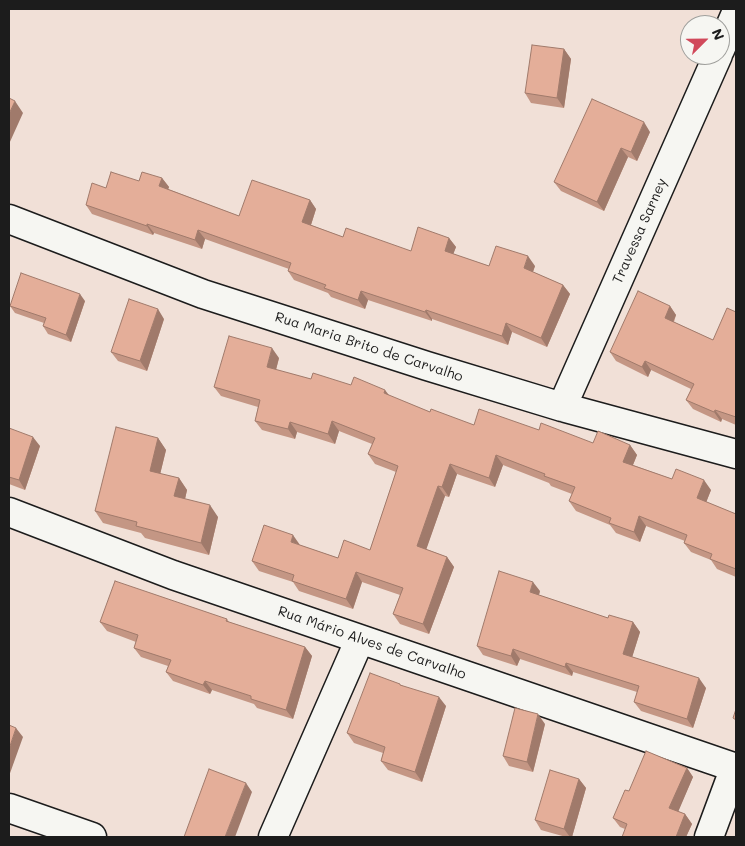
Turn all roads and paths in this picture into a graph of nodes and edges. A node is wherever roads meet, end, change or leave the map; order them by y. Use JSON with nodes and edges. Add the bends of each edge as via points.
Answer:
{"nodes":[{"id":1,"x":736,"y":13,"type":"edge"},
{"id":2,"x":730,"y":27,"type":"edge"},
{"id":3,"x":714,"y":65,"type":"edge"},
{"id":4,"x":9,"y":219,"type":"edge"},
{"id":5,"x":562,"y":407,"type":"junction"},
{"id":6,"x":736,"y":454,"type":"edge"},
{"id":7,"x":9,"y":512,"type":"edge"},
{"id":8,"x":360,"y":639,"type":"junction"},
{"id":9,"x":736,"y":767,"type":"edge"},
{"id":10,"x":9,"y":808,"type":"edge"},
{"id":11,"x":92,"y":837,"type":"edge"},
{"id":12,"x":273,"y":837,"type":"edge"},
{"id":13,"x":709,"y":837,"type":"edge"}],
"edges":[{"from":1,"to":2,"type":"street"},
{"from":3,"to":5,"type":"street","name":"Travessa Sarney"},
{"from":4,"to":5,"type":"street","name":"Rua Maria Brito de Carvalho","via":[[203,294]]},
{"from":5,"to":6,"type":"street","name":"Rua Maria Brito de Carvalho"},
{"from":7,"to":8,"type":"street","name":"Rua Mário Alves de Carvalho","via":[[173,575]]},
{"from":8,"to":9,"type":"street","name":"Rua Mário Alves de Carvalho"},
{"from":8,"to":12,"type":"street"},
{"from":9,"to":13,"type":"street"},
{"from":10,"to":11,"type":"street"}]}
